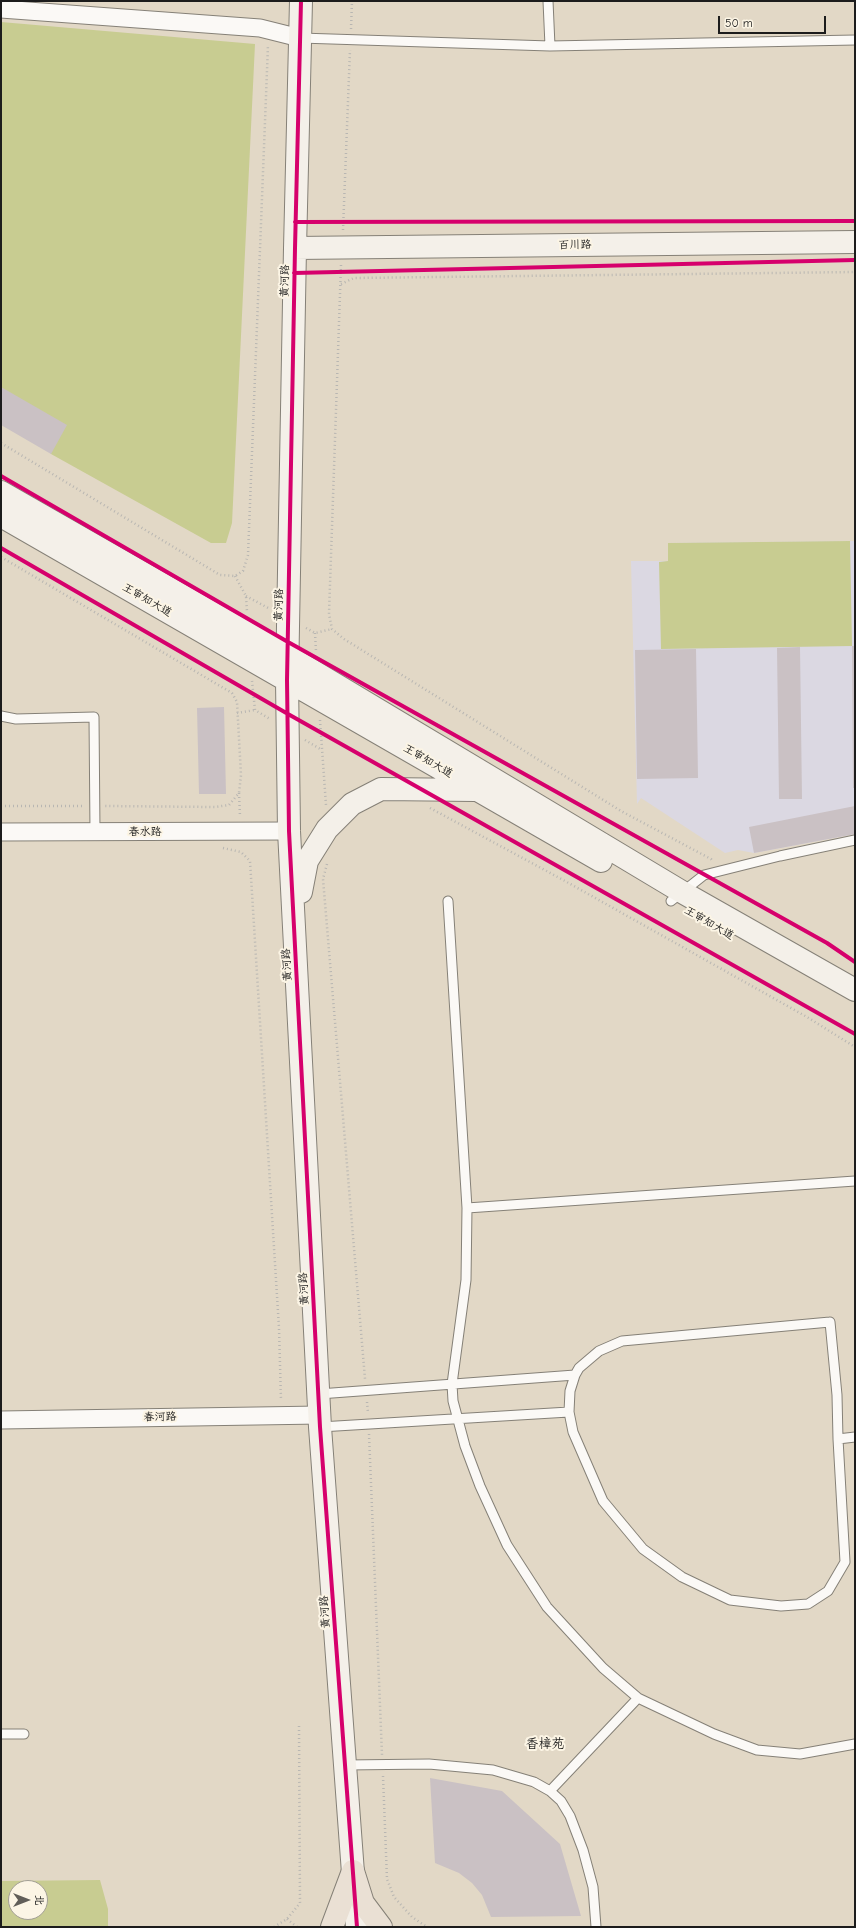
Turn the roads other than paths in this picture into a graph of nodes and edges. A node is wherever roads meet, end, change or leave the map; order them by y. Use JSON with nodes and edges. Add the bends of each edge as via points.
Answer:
{"nodes":[{"id":1,"x":301,"y":1,"type":"edge"},
{"id":2,"x":548,"y":1,"type":"edge"},
{"id":3,"x":1,"y":9,"type":"edge"},
{"id":4,"x":300,"y":38,"type":"junction"},
{"id":5,"x":855,"y":40,"type":"edge"},
{"id":6,"x":550,"y":46,"type":"junction"},
{"id":7,"x":855,"y":242,"type":"edge"},
{"id":8,"x":295,"y":248,"type":"junction"},
{"id":9,"x":1,"y":492,"type":"edge"},
{"id":10,"x":1,"y":516,"type":"edge"},
{"id":11,"x":288,"y":656,"type":"junction"},
{"id":12,"x":287,"y":680,"type":"junction"},
{"id":13,"x":1,"y":716,"type":"edge"},
{"id":14,"x":478,"y":790,"type":"junction"},
{"id":15,"x":289,"y":831,"type":"junction"},
{"id":16,"x":1,"y":832,"type":"edge"},
{"id":17,"x":94,"y":832,"type":"junction"},
{"id":18,"x":855,"y":840,"type":"edge"},
{"id":19,"x":676,"y":896,"type":"junction"},
{"id":20,"x":448,"y":901,"type":"dead end"},
{"id":21,"x":294,"y":928,"type":"junction"},
{"id":22,"x":855,"y":990,"type":"edge"},
{"id":23,"x":855,"y":1006,"type":"edge"},
{"id":24,"x":855,"y":1181,"type":"edge"},
{"id":25,"x":467,"y":1208,"type":"junction"},
{"id":26,"x":575,"y":1375,"type":"junction"},
{"id":27,"x":452,"y":1384,"type":"junction"},
{"id":28,"x":320,"y":1412,"type":"junction"},
{"id":29,"x":569,"y":1412,"type":"junction"},
{"id":30,"x":457,"y":1419,"type":"junction"},
{"id":31,"x":1,"y":1420,"type":"edge"},
{"id":32,"x":855,"y":1437,"type":"edge"},
{"id":33,"x":838,"y":1439,"type":"junction"},
{"id":34,"x":638,"y":1698,"type":"junction"},
{"id":35,"x":1,"y":1734,"type":"edge"},
{"id":36,"x":24,"y":1734,"type":"dead end"},
{"id":37,"x":855,"y":1744,"type":"edge"},
{"id":38,"x":346,"y":1765,"type":"junction"},
{"id":39,"x":550,"y":1791,"type":"junction"},
{"id":40,"x":353,"y":1871,"type":"junction"},
{"id":41,"x":332,"y":1927,"type":"edge"},
{"id":42,"x":357,"y":1927,"type":"edge"},
{"id":43,"x":381,"y":1927,"type":"edge"},
{"id":44,"x":596,"y":1927,"type":"edge"}],
"edges":[{"from":1,"to":4,"type":"main road","name":"黄河路"},
{"from":2,"to":6,"type":"lane"},
{"from":3,"to":4,"type":"street","via":[[269,30]]},
{"from":4,"to":6,"type":"lane"},
{"from":4,"to":8,"type":"main road","name":"黄河路"},
{"from":5,"to":6,"type":"lane"},
{"from":7,"to":8,"type":"main road","name":"百川路"},
{"from":8,"to":11,"type":"main road","name":"黄河路"},
{"from":9,"to":11,"type":"main road"},
{"from":10,"to":12,"type":"main road","name":"王审知大道"},
{"from":11,"to":12,"type":"main road","name":"黄河路"},
{"from":11,"to":19,"type":"main road"},
{"from":12,"to":14,"type":"main road","name":"王审知大道"},
{"from":12,"to":15,"type":"main road","name":"黄河路"},
{"from":13,"to":17,"type":"lane","via":[[16,719],[94,717]]},
{"from":14,"to":19,"type":"main road","name":"王审知大道"},
{"from":14,"to":21,"type":"main road","via":[[381,789],[352,804],[327,829],[306,861]]},
{"from":15,"to":17,"type":"street","name":"春水路"},
{"from":15,"to":21,"type":"main road","name":"黄河路"},
{"from":16,"to":17,"type":"street","name":"春水路"},
{"from":18,"to":19,"type":"lane","via":[[704,875]]},
{"from":19,"to":22,"type":"main road"},
{"from":19,"to":23,"type":"main road","name":"王审知大道"},
{"from":20,"to":25,"type":"lane"},
{"from":21,"to":28,"type":"main road","name":"黄河路"},
{"from":24,"to":25,"type":"lane"},
{"from":25,"to":27,"type":"lane","via":[[466,1280]]},
{"from":26,"to":27,"type":"lane"},
{"from":26,"to":29,"type":"lane","via":[[570,1391]]},
{"from":26,"to":33,"type":"lane","via":[[579,1368],[599,1351],[622,1341],[830,1322],[837,1395]]},
{"from":27,"to":28,"type":"lane","via":[[366,1390]]},
{"from":27,"to":30,"type":"lane"},
{"from":28,"to":30,"type":"lane","via":[[369,1424]]},
{"from":28,"to":31,"type":"street","name":"春河路","via":[[282,1415]]},
{"from":28,"to":38,"type":"main road","name":"黄河路"},
{"from":29,"to":30,"type":"lane"},
{"from":29,"to":33,"type":"lane","via":[[573,1432],[603,1501],[643,1549],[682,1577],[730,1600],[781,1606],[808,1604],[828,1591],[844,1562]]},
{"from":30,"to":34,"type":"lane","via":[[480,1486],[507,1544],[547,1606],[603,1668]]},
{"from":32,"to":33,"type":"lane"},
{"from":34,"to":37,"type":"lane","via":[[714,1734],[757,1750],[800,1754]]},
{"from":34,"to":39,"type":"lane"},
{"from":35,"to":36,"type":"lane"},
{"from":38,"to":39,"type":"lane","via":[[430,1764],[493,1770],[534,1782]]},
{"from":38,"to":40,"type":"main road","name":"黄河路"},
{"from":39,"to":44,"type":"lane","via":[[561,1801],[570,1816],[583,1850],[593,1887]]},
{"from":40,"to":41,"type":"main road"},
{"from":40,"to":42,"type":"main road","name":"黄河路"},
{"from":40,"to":43,"type":"main road","via":[[363,1903]]}]}
